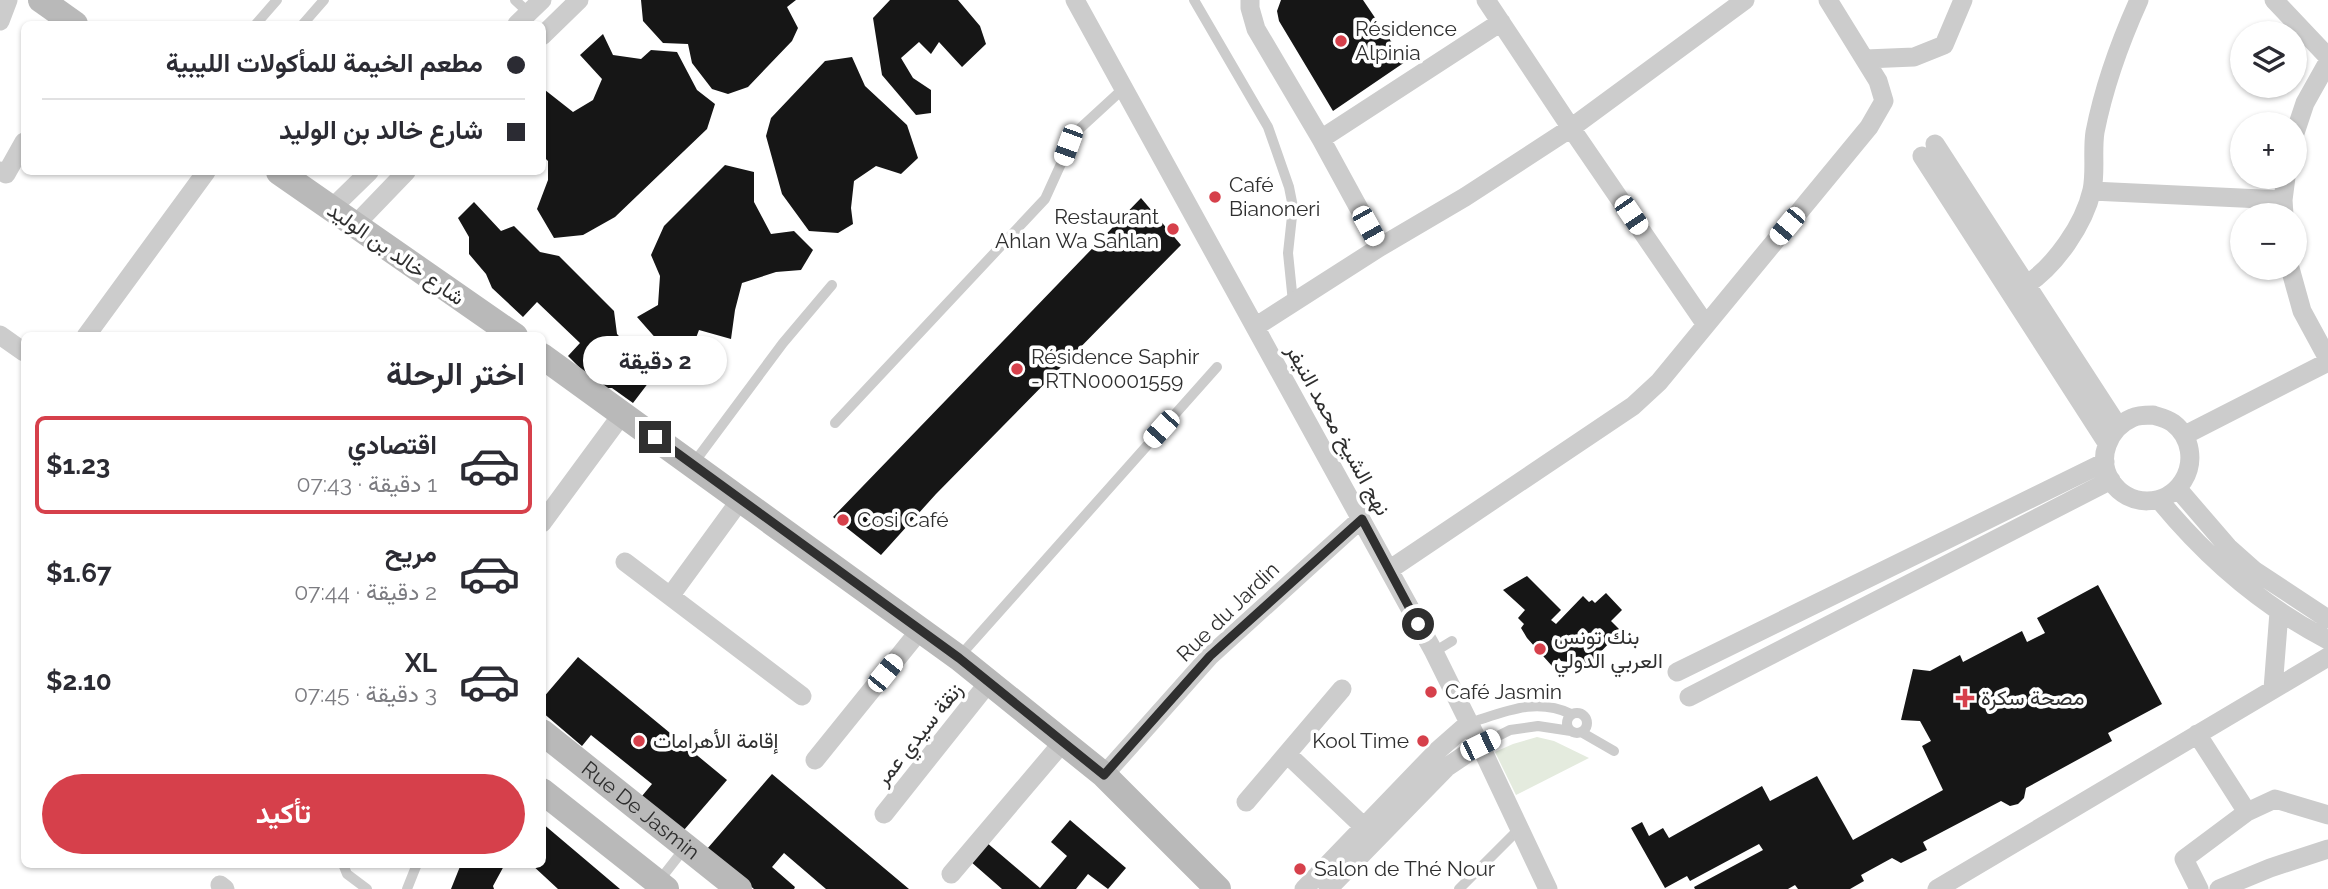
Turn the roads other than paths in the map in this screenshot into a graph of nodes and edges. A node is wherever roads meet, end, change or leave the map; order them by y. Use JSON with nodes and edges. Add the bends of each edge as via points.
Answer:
{"nodes":[{"id":1,"x":8,"y":0,"type":"edge"},
{"id":2,"x":277,"y":0,"type":"edge"},
{"id":3,"x":324,"y":0,"type":"edge"},
{"id":4,"x":579,"y":0,"type":"edge"},
{"id":5,"x":1074,"y":0,"type":"edge"},
{"id":6,"x":1194,"y":0,"type":"edge"},
{"id":7,"x":1250,"y":0,"type":"edge"},
{"id":8,"x":1486,"y":0,"type":"edge"},
{"id":9,"x":1745,"y":0,"type":"edge"},
{"id":10,"x":1828,"y":0,"type":"edge"},
{"id":11,"x":1963,"y":0,"type":"edge"},
{"id":12,"x":2139,"y":0,"type":"edge"},
{"id":13,"x":2274,"y":0,"type":"edge"},
{"id":14,"x":0,"y":21,"type":"edge"},
{"id":15,"x":259,"y":21,"type":"edge"},
{"id":16,"x":306,"y":21,"type":"edge"},
{"id":17,"x":1501,"y":22,"type":"junction"},
{"id":18,"x":546,"y":32,"type":"edge"},
{"id":19,"x":1866,"y":59,"type":"junction"},
{"id":20,"x":2328,"y":60,"type":"edge"},
{"id":21,"x":1124,"y":87,"type":"junction"},
{"id":22,"x":2302,"y":112,"type":"edge"},
{"id":23,"x":1571,"y":128,"type":"junction"},
{"id":24,"x":1321,"y":139,"type":"junction"},
{"id":25,"x":21,"y":147,"type":"edge"},
{"id":26,"x":204,"y":175,"type":"edge"},
{"id":27,"x":283,"y":175,"type":"edge"},
{"id":28,"x":366,"y":175,"type":"edge"},
{"id":29,"x":403,"y":175,"type":"edge"},
{"id":30,"x":2,"y":176,"type":"edge"},
{"id":31,"x":2092,"y":191,"type":"junction"},
{"id":32,"x":2230,"y":203,"type":"edge"},
{"id":33,"x":331,"y":209,"type":"junction"},
{"id":34,"x":355,"y":225,"type":"junction"},
{"id":35,"x":1380,"y":247,"type":"junction"},
{"id":36,"x":2293,"y":280,"type":"edge"},
{"id":37,"x":832,"y":285,"type":"dead end"},
{"id":38,"x":2026,"y":285,"type":"junction"},
{"id":39,"x":1293,"y":302,"type":"junction"},
{"id":40,"x":1706,"y":325,"type":"junction"},
{"id":41,"x":1255,"y":327,"type":"junction"},
{"id":42,"x":89,"y":332,"type":"edge"},
{"id":43,"x":509,"y":332,"type":"edge"},
{"id":44,"x":0,"y":335,"type":"edge"},
{"id":45,"x":21,"y":350,"type":"edge"},
{"id":46,"x":546,"y":359,"type":"edge"},
{"id":47,"x":2328,"y":360,"type":"edge"},
{"id":48,"x":1216,"y":367,"type":"dead end"},
{"id":49,"x":623,"y":413,"type":"junction"},
{"id":50,"x":835,"y":423,"type":"dead end"},
{"id":51,"x":2185,"y":435,"type":"junction"},
{"id":52,"x":2110,"y":453,"type":"junction"},
{"id":53,"x":693,"y":464,"type":"junction"},
{"id":54,"x":2178,"y":489,"type":"junction"},
{"id":55,"x":741,"y":499,"type":"junction"},
{"id":56,"x":2160,"y":501,"type":"junction"},
{"id":57,"x":546,"y":518,"type":"edge"},
{"id":58,"x":1362,"y":519,"type":"junction"},
{"id":59,"x":625,"y":562,"type":"dead end"},
{"id":60,"x":1389,"y":570,"type":"junction"},
{"id":61,"x":670,"y":595,"type":"junction"},
{"id":62,"x":2279,"y":612,"type":"junction"},
{"id":63,"x":2328,"y":619,"type":"edge"},
{"id":64,"x":920,"y":630,"type":"junction"},
{"id":65,"x":2328,"y":640,"type":"edge"},
{"id":66,"x":1452,"y":641,"type":"dead end"},
{"id":67,"x":1434,"y":652,"type":"junction"},
{"id":68,"x":2328,"y":657,"type":"edge"},
{"id":69,"x":959,"y":658,"type":"junction"},
{"id":70,"x":1677,"y":672,"type":"dead end"},
{"id":71,"x":989,"y":682,"type":"junction"},
{"id":72,"x":1342,"y":689,"type":"dead end"},
{"id":73,"x":2273,"y":690,"type":"junction"},
{"id":74,"x":802,"y":696,"type":"dead end"},
{"id":75,"x":1689,"y":697,"type":"dead end"},
{"id":76,"x":1571,"y":714,"type":"junction"},
{"id":77,"x":1469,"y":723,"type":"junction"},
{"id":78,"x":1576,"y":732,"type":"junction"},
{"id":79,"x":2197,"y":734,"type":"junction"},
{"id":80,"x":546,"y":735,"type":"edge"},
{"id":81,"x":1063,"y":742,"type":"junction"},
{"id":82,"x":1480,"y":745,"type":"junction"},
{"id":83,"x":1614,"y":751,"type":"dead end"},
{"id":84,"x":1287,"y":754,"type":"junction"},
{"id":85,"x":815,"y":760,"type":"dead end"},
{"id":86,"x":1104,"y":775,"type":"junction"},
{"id":87,"x":546,"y":794,"type":"edge"},
{"id":88,"x":1246,"y":802,"type":"dead end"},
{"id":89,"x":2247,"y":812,"type":"junction"},
{"id":90,"x":884,"y":814,"type":"dead end"},
{"id":91,"x":2328,"y":815,"type":"edge"},
{"id":92,"x":1364,"y":827,"type":"junction"},
{"id":93,"x":1519,"y":829,"type":"junction"},
{"id":94,"x":687,"y":846,"type":"junction"},
{"id":95,"x":2328,"y":849,"type":"edge"},
{"id":96,"x":345,"y":868,"type":"edge"},
{"id":97,"x":415,"y":868,"type":"edge"},
{"id":98,"x":951,"y":874,"type":"dead end"},
{"id":99,"x":662,"y":886,"type":"edge"},
{"id":100,"x":367,"y":889,"type":"edge"},
{"id":101,"x":407,"y":889,"type":"edge"},
{"id":102,"x":738,"y":889,"type":"edge"},
{"id":103,"x":1218,"y":889,"type":"edge"},
{"id":104,"x":1304,"y":889,"type":"edge"},
{"id":105,"x":1328,"y":889,"type":"edge"},
{"id":106,"x":1459,"y":889,"type":"edge"},
{"id":107,"x":1548,"y":889,"type":"edge"},
{"id":108,"x":1937,"y":889,"type":"edge"},
{"id":109,"x":2199,"y":889,"type":"edge"},
{"id":110,"x":2219,"y":889,"type":"edge"}],
"edges":[{"from":1,"to":14,"type":"street"},
{"from":2,"to":15,"type":"lane"},
{"from":3,"to":16,"type":"lane"},
{"from":4,"to":18,"type":"street"},
{"from":5,"to":21,"type":"street","name":"نهج الشيخ محمد النيفر"},
{"from":6,"to":39,"type":"lane","via":[[1268,127],[1289,187]]},
{"from":7,"to":24,"type":"street","via":[[1256,29]]},
{"from":8,"to":17,"type":"street"},
{"from":9,"to":23,"type":"street"},
{"from":10,"to":19,"type":"street"},
{"from":11,"to":19,"type":"street","via":[[1944,45],[1914,57]]},
{"from":12,"to":31,"type":"street","via":[[2120,42],[2095,133]]},
{"from":13,"to":20,"type":"street"},
{"from":17,"to":23,"type":"street"},
{"from":17,"to":24,"type":"street"},
{"from":19,"to":40,"type":"street","via":[[1884,102],[1869,127]]},
{"from":20,"to":22,"type":"street"},
{"from":21,"to":41,"type":"street","name":"نهج الشيخ محمد النيفر"},
{"from":21,"to":50,"type":"lane","via":[[1075,133],[1045,199]]},
{"from":23,"to":35,"type":"street"},
{"from":23,"to":40,"type":"street"},
{"from":24,"to":35,"type":"street"},
{"from":25,"to":30,"type":"street"},
{"from":26,"to":42,"type":"street"},
{"from":27,"to":33,"type":"street","name":"شارع خالد بن الوليد"},
{"from":28,"to":33,"type":"street"},
{"from":29,"to":34,"type":"street"},
{"from":31,"to":32,"type":"street"},
{"from":31,"to":38,"type":"street","via":[[2073,235],[2043,274]]},
{"from":33,"to":34,"type":"street","name":"شارع خالد بن الوليد"},
{"from":34,"to":43,"type":"street","name":"شارع خالد بن الوليد"},
{"from":35,"to":39,"type":"street"},
{"from":36,"to":47,"type":"street","via":[[2302,311]]},
{"from":37,"to":53,"type":"lane"},
{"from":38,"to":52,"type":"street"},
{"from":38,"to":52,"type":"street","via":[[1928,150]]},
{"from":39,"to":41,"type":"street"},
{"from":40,"to":60,"type":"street","via":[[1633,406]]},
{"from":41,"to":58,"type":"street","name":"نهج الشيخ محمد النيفر"},
{"from":44,"to":45,"type":"street"},
{"from":46,"to":49,"type":"street"},
{"from":47,"to":51,"type":"street"},
{"from":48,"to":69,"type":"lane"},
{"from":49,"to":53,"type":"street"},
{"from":49,"to":57,"type":"street"},
{"from":51,"to":52,"type":"street","via":[[2172,421],[2134,416]]},
{"from":51,"to":54,"type":"street","via":[[2191,454],[2188,473]]},
{"from":52,"to":56,"type":"street","via":[[2124,494]]},
{"from":52,"to":70,"type":"street"},
{"from":52,"to":75,"type":"street"},
{"from":53,"to":55,"type":"street"},
{"from":54,"to":56,"type":"street"},
{"from":54,"to":63,"type":"street","via":[[2255,571]]},
{"from":55,"to":61,"type":"street"},
{"from":55,"to":64,"type":"street"},
{"from":56,"to":62,"type":"street","via":[[2218,563]]},
{"from":58,"to":60,"type":"street","name":"نهج الشيخ محمد النيفر"},
{"from":58,"to":86,"type":"street","name":"Rue du Jardin","via":[[1210,656]]},
{"from":59,"to":61,"type":"street"},
{"from":60,"to":67,"type":"street","name":"نهج الشيخ محمد النيفر"},
{"from":61,"to":74,"type":"street"},
{"from":62,"to":65,"type":"street"},
{"from":62,"to":73,"type":"street"},
{"from":64,"to":69,"type":"street"},
{"from":64,"to":85,"type":"street"},
{"from":66,"to":67,"type":"lane"},
{"from":67,"to":77,"type":"street","name":"نهج الشيخ محمد النيفر"},
{"from":68,"to":73,"type":"street"},
{"from":69,"to":71,"type":"street"},
{"from":71,"to":81,"type":"street"},
{"from":71,"to":90,"type":"street","name":"زنقة سيدي عمر"},
{"from":72,"to":84,"type":"street"},
{"from":73,"to":79,"type":"street"},
{"from":76,"to":77,"type":"lane","via":[[1536,704]]},
{"from":76,"to":78,"type":"lane","via":[[1567,723]]},
{"from":76,"to":78,"type":"lane","via":[[1578,712],[1586,719],[1587,725]]},
{"from":77,"to":82,"type":"street","name":"نهج الشيخ محمد النيفر"},
{"from":77,"to":92,"type":"street"},
{"from":78,"to":82,"type":"lane","via":[[1538,726],[1510,730]]},
{"from":78,"to":83,"type":"lane"},
{"from":79,"to":89,"type":"street"},
{"from":79,"to":108,"type":"street"},
{"from":80,"to":94,"type":"street","name":"Rue De Jasmin"},
{"from":81,"to":86,"type":"street"},
{"from":81,"to":98,"type":"street"},
{"from":82,"to":93,"type":"street","name":"نهج الشيخ محمد النيفر"},
{"from":82,"to":105,"type":"street","via":[[1447,767]]},
{"from":84,"to":88,"type":"street"},
{"from":84,"to":92,"type":"street"},
{"from":86,"to":103,"type":"street"},
{"from":87,"to":99,"type":"street"},
{"from":89,"to":91,"type":"street","via":[[2275,799]]},
{"from":89,"to":109,"type":"street","via":[[2184,859]]},
{"from":92,"to":104,"type":"street"},
{"from":93,"to":106,"type":"lane"},
{"from":93,"to":107,"type":"street","name":"نهج الشيخ محمد النيفر"},
{"from":94,"to":99,"type":"lane"},
{"from":94,"to":102,"type":"street","name":"Rue De Jasmin"},
{"from":95,"to":110,"type":"street"},
{"from":96,"to":100,"type":"lane"},
{"from":97,"to":101,"type":"lane"}]}
